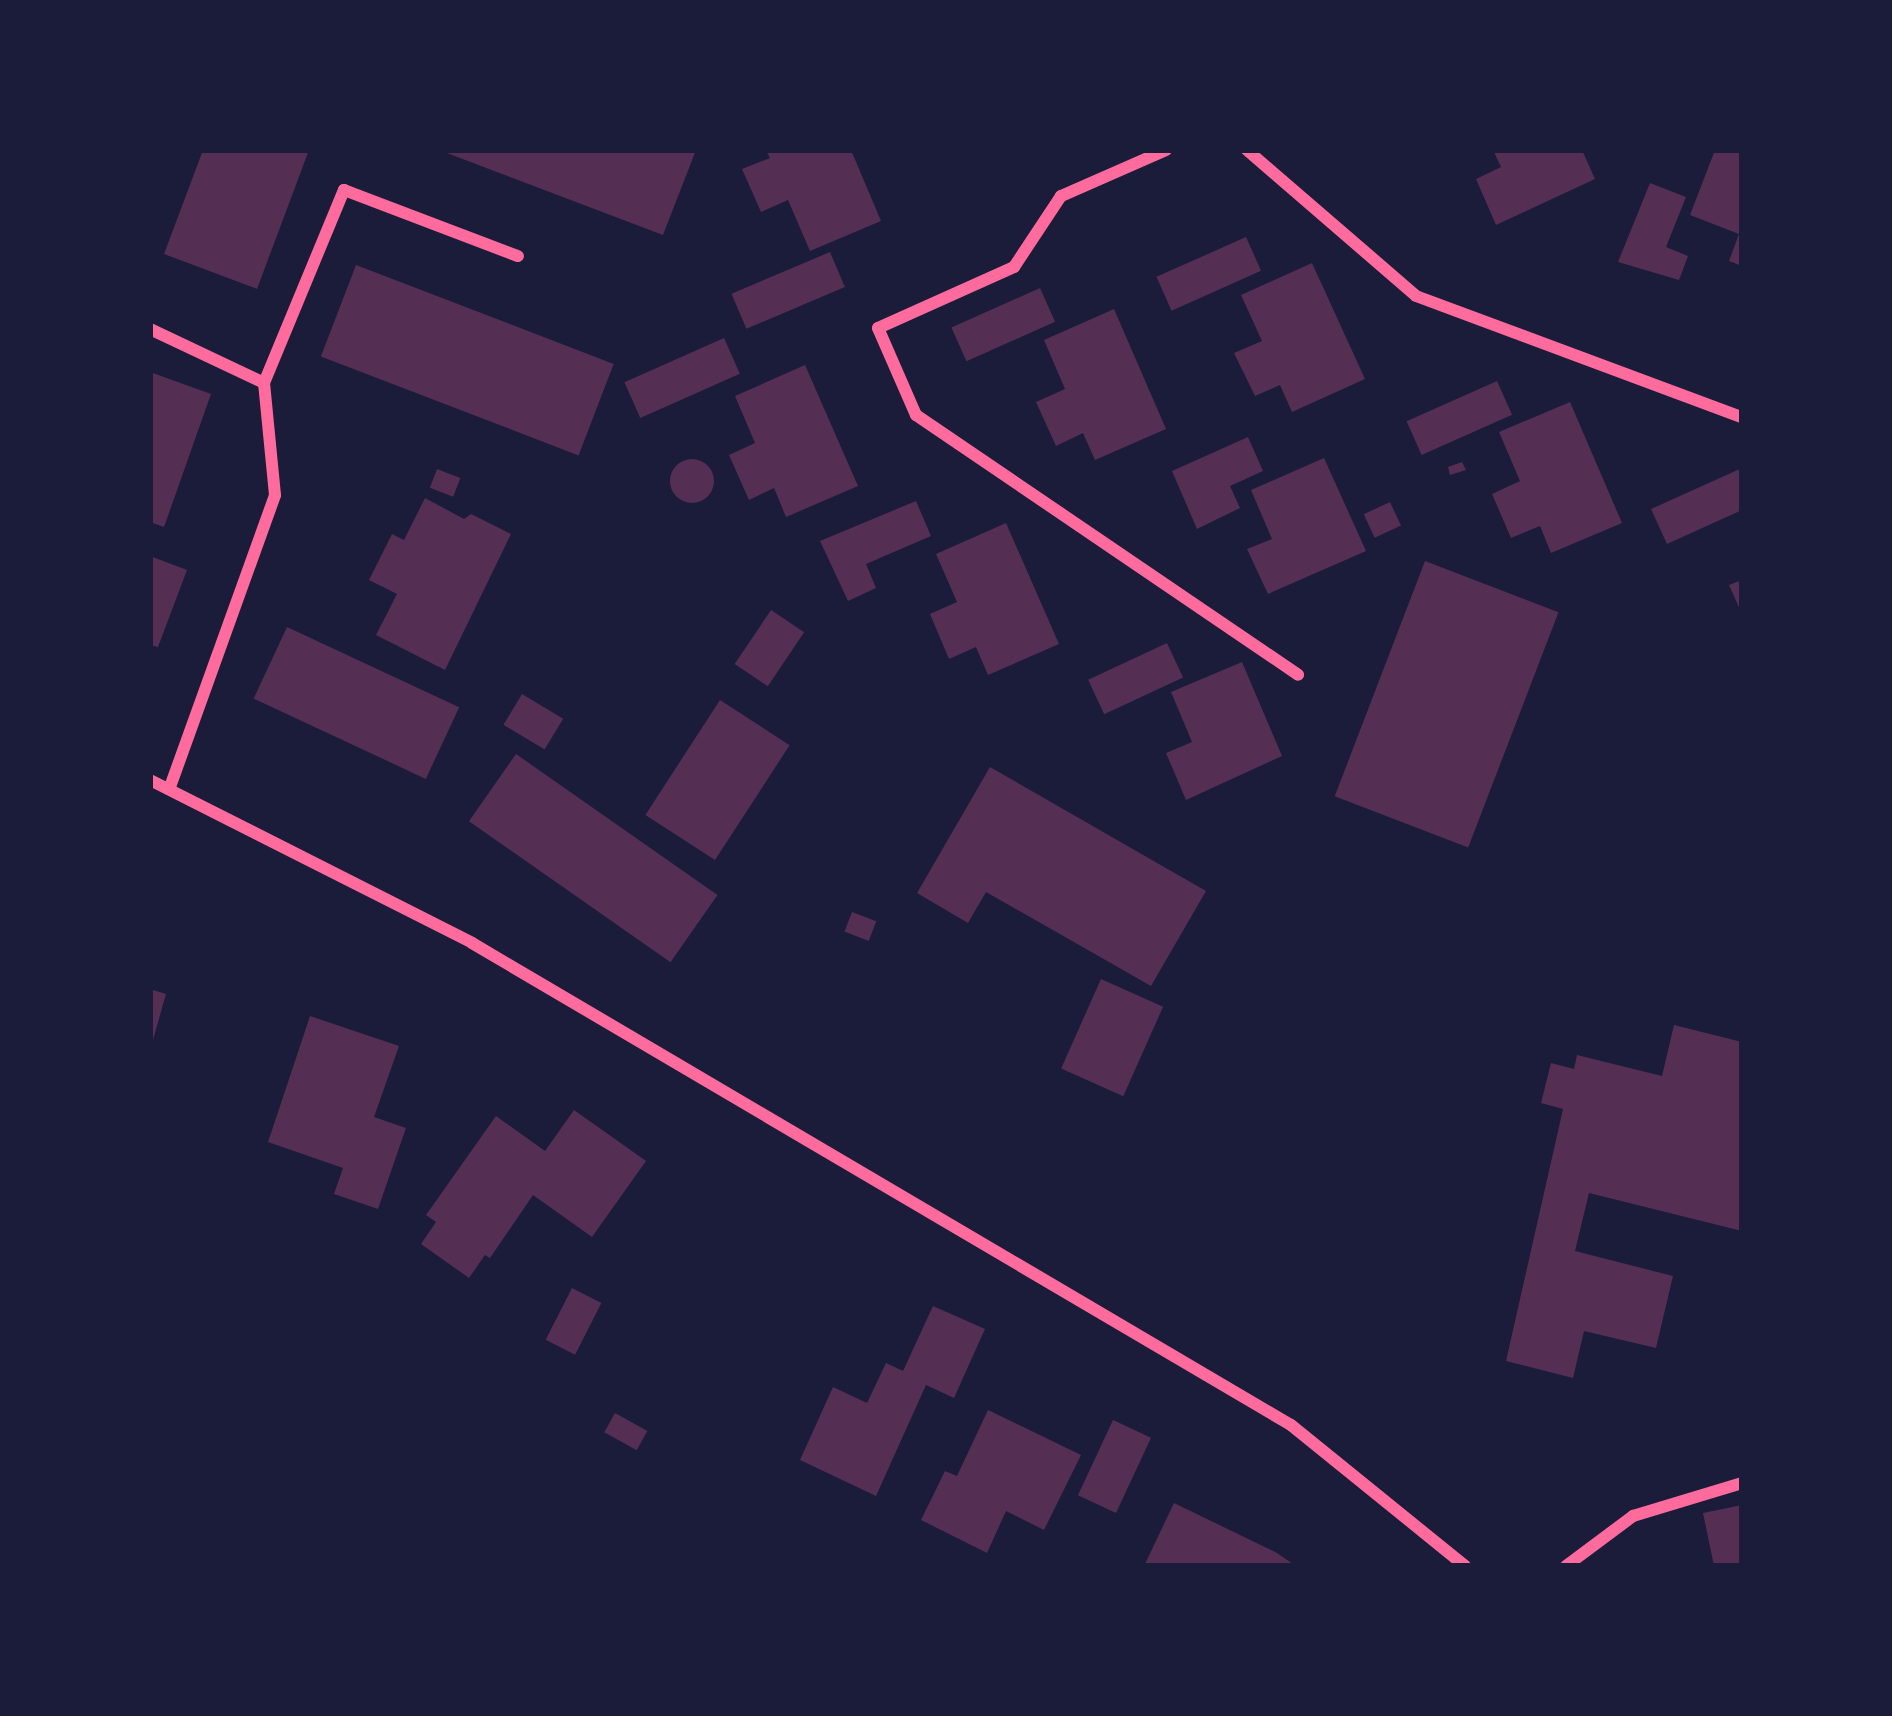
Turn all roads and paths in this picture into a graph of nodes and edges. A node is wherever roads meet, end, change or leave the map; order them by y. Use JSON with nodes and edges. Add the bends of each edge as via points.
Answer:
{"nodes":[{"id":1,"x":1166,"y":150,"type":"edge"},
{"id":2,"x":1247,"y":150,"type":"edge"},
{"id":3,"x":518,"y":256,"type":"dead end"},
{"id":4,"x":150,"y":329,"type":"edge"},
{"id":5,"x":264,"y":382,"type":"junction"},
{"id":6,"x":1742,"y":418,"type":"edge"},
{"id":7,"x":1298,"y":675,"type":"dead end"},
{"id":8,"x":150,"y":780,"type":"edge"},
{"id":9,"x":170,"y":787,"type":"junction"},
{"id":10,"x":1742,"y":1483,"type":"edge"},
{"id":11,"x":1465,"y":1566,"type":"edge"},
{"id":12,"x":1566,"y":1566,"type":"edge"}],
"edges":[{"from":1,"to":7,"type":"street","via":[[1061,196],[1014,267],[878,328],[916,415]]},
{"from":2,"to":6,"type":"street","via":[[1416,296]]},
{"from":3,"to":5,"type":"street","via":[[344,190]]},
{"from":4,"to":5,"type":"street"},
{"from":5,"to":9,"type":"street","via":[[275,494]]},
{"from":8,"to":9,"type":"street"},
{"from":9,"to":11,"type":"street","via":[[472,943],[1291,1424]]},
{"from":10,"to":12,"type":"street","via":[[1634,1516]]}]}
